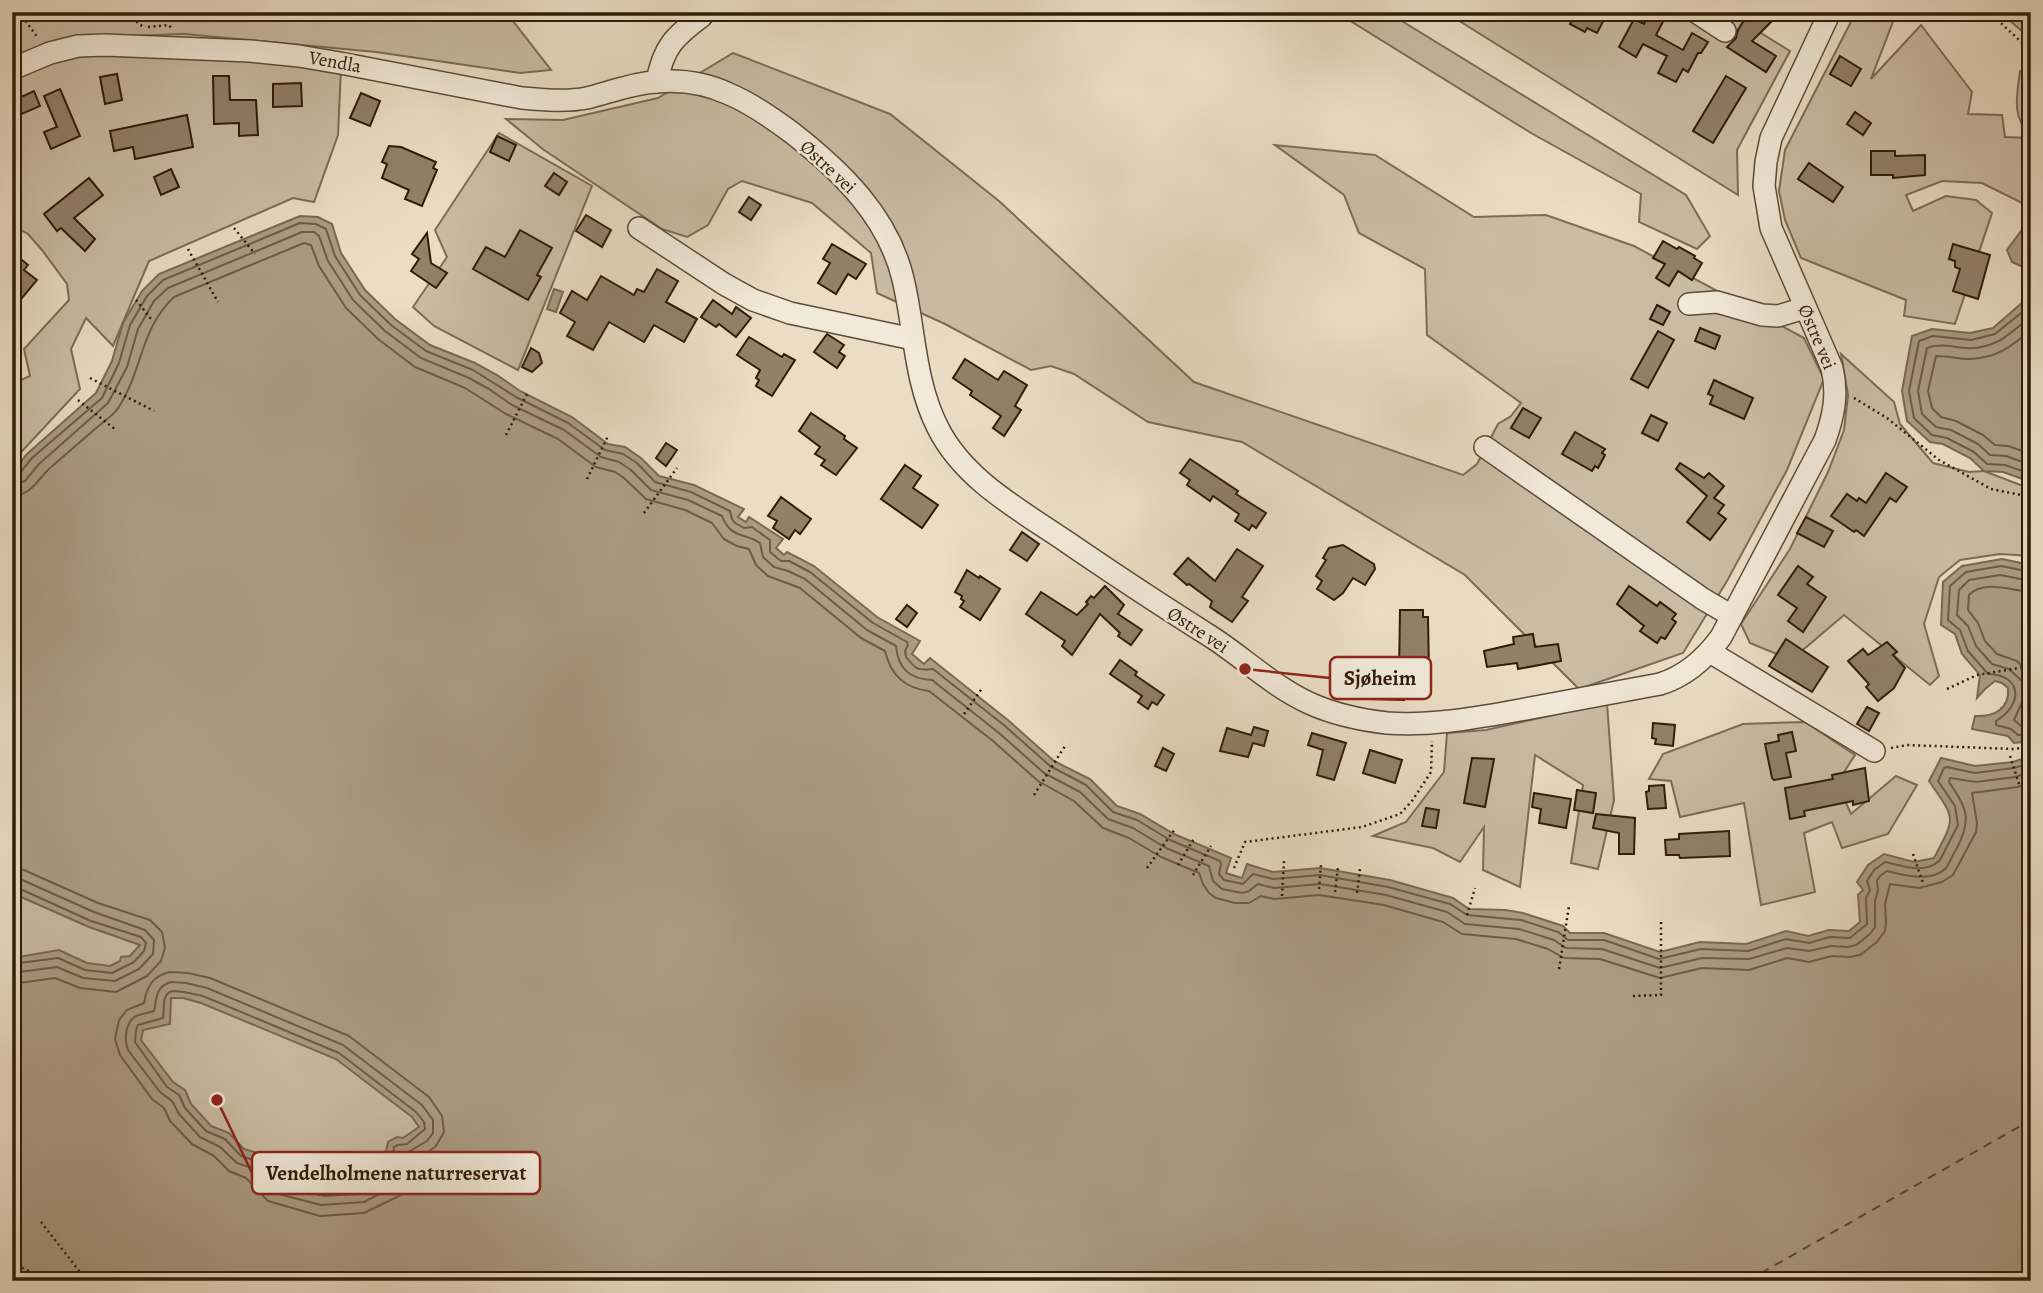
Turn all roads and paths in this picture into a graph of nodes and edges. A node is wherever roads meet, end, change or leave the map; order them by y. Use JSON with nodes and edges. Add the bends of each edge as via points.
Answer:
{"nodes":[{"id":1,"x":19,"y":12,"type":"edge"},
{"id":2,"x":149,"y":12,"type":"edge"},
{"id":3,"x":1696,"y":12,"type":"edge"},
{"id":4,"x":1830,"y":12,"type":"edge"},
{"id":5,"x":1989,"y":12,"type":"edge"},
{"id":6,"x":702,"y":16,"type":"dead end"},
{"id":7,"x":173,"y":31,"type":"dead end"},
{"id":8,"x":1725,"y":31,"type":"dead end"},
{"id":9,"x":2031,"y":51,"type":"edge"},
{"id":10,"x":50,"y":53,"type":"junction"},
{"id":11,"x":12,"y":69,"type":"edge"},
{"id":12,"x":657,"y":82,"type":"junction"},
{"id":13,"x":234,"y":228,"type":"dead end"},
{"id":14,"x":639,"y":228,"type":"dead end"},
{"id":15,"x":188,"y":249,"type":"dead end"},
{"id":16,"x":255,"y":254,"type":"dead end"},
{"id":17,"x":136,"y":300,"type":"dead end"},
{"id":18,"x":218,"y":302,"type":"dead end"},
{"id":19,"x":1689,"y":304,"type":"dead end"},
{"id":20,"x":1805,"y":308,"type":"junction"},
{"id":21,"x":151,"y":319,"type":"dead end"},
{"id":22,"x":913,"y":339,"type":"junction"},
{"id":23,"x":90,"y":378,"type":"dead end"},
{"id":24,"x":1836,"y":389,"type":"junction"},
{"id":25,"x":527,"y":392,"type":"dead end"},
{"id":26,"x":78,"y":400,"type":"dead end"},
{"id":27,"x":154,"y":411,"type":"dead end"},
{"id":28,"x":116,"y":430,"type":"dead end"},
{"id":29,"x":506,"y":435,"type":"dead end"},
{"id":30,"x":608,"y":436,"type":"dead end"},
{"id":31,"x":1485,"y":447,"type":"dead end"},
{"id":32,"x":677,"y":468,"type":"dead end"},
{"id":33,"x":587,"y":479,"type":"dead end"},
{"id":34,"x":2031,"y":497,"type":"edge"},
{"id":35,"x":645,"y":513,"type":"dead end"},
{"id":36,"x":1732,"y":616,"type":"junction"},
{"id":37,"x":1710,"y":652,"type":"junction"},
{"id":38,"x":2031,"y":666,"type":"edge"},
{"id":39,"x":984,"y":687,"type":"dead end"},
{"id":40,"x":1947,"y":689,"type":"dead end"},
{"id":41,"x":964,"y":714,"type":"dead end"},
{"id":42,"x":1433,"y":723,"type":"junction"},
{"id":43,"x":1065,"y":746,"type":"dead end"},
{"id":44,"x":2031,"y":747,"type":"edge"},
{"id":45,"x":1874,"y":751,"type":"joint"},
{"id":46,"x":2010,"y":756,"type":"dead end"},
{"id":47,"x":2019,"y":784,"type":"dead end"},
{"id":48,"x":1034,"y":795,"type":"dead end"},
{"id":49,"x":1175,"y":829,"type":"dead end"},
{"id":50,"x":1195,"y":837,"type":"dead end"},
{"id":51,"x":1211,"y":846,"type":"dead end"},
{"id":52,"x":1913,"y":854,"type":"dead end"},
{"id":53,"x":1284,"y":861,"type":"dead end"},
{"id":54,"x":1178,"y":865,"type":"dead end"},
{"id":55,"x":1321,"y":865,"type":"dead end"},
{"id":56,"x":1338,"y":867,"type":"dead end"},
{"id":57,"x":1147,"y":868,"type":"dead end"},
{"id":58,"x":1234,"y":868,"type":"dead end"},
{"id":59,"x":1360,"y":869,"type":"dead end"},
{"id":60,"x":1193,"y":875,"type":"dead end"},
{"id":61,"x":1923,"y":883,"type":"dead end"},
{"id":62,"x":1475,"y":888,"type":"dead end"},
{"id":63,"x":1319,"y":889,"type":"dead end"},
{"id":64,"x":1335,"y":892,"type":"dead end"},
{"id":65,"x":1357,"y":894,"type":"dead end"},
{"id":66,"x":1282,"y":896,"type":"dead end"},
{"id":67,"x":1569,"y":905,"type":"dead end"},
{"id":68,"x":1467,"y":915,"type":"dead end"},
{"id":69,"x":1661,"y":920,"type":"dead end"},
{"id":70,"x":1559,"y":969,"type":"dead end"},
{"id":71,"x":1633,"y":996,"type":"dead end"},
{"id":72,"x":41,"y":1222,"type":"dead end"},
{"id":73,"x":12,"y":1263,"type":"edge"},
{"id":74,"x":50,"y":1281,"type":"edge"},
{"id":75,"x":87,"y":1281,"type":"edge"}],
"edges":[{"from":1,"to":10,"type":"path"},
{"from":2,"to":7,"type":"path","via":[[137,22],[144,27],[169,25]]},
{"from":3,"to":8,"type":"street"},
{"from":4,"to":20,"type":"street","name":"Østre vei","via":[[1771,138],[1765,174],[1770,225]]},
{"from":5,"to":9,"type":"path"},
{"from":6,"to":12,"type":"street","via":[[668,46]]},
{"from":10,"to":11,"type":"street","name":"Vendla"},
{"from":10,"to":12,"type":"street","name":"Vendla","via":[[105,45],[250,51],[542,100],[584,98]]},
{"from":12,"to":22,"type":"street","name":"Østre vei","via":[[693,82],[740,98],[838,172],[872,211],[890,242],[902,276]]},
{"from":13,"to":16,"type":"path"},
{"from":14,"to":22,"type":"street","via":[[753,300],[790,313]]},
{"from":15,"to":18,"type":"path"},
{"from":17,"to":21,"type":"path"},
{"from":19,"to":20,"type":"street","via":[[1711,301],[1778,316]]},
{"from":20,"to":24,"type":"street","name":"Østre vei","via":[[1827,354]]},
{"from":22,"to":42,"type":"street","name":"Østre vei","via":[[923,391],[945,441],[970,470],[1014,505],[1310,704],[1388,723]]},
{"from":23,"to":27,"type":"path"},
{"from":24,"to":34,"type":"path","via":[[1887,418],[1939,460],[1991,489]]},
{"from":24,"to":36,"type":"street","name":"Østre vei","via":[[1825,440]]},
{"from":25,"to":29,"type":"path"},
{"from":26,"to":28,"type":"path"},
{"from":30,"to":33,"type":"path"},
{"from":31,"to":36,"type":"street"},
{"from":32,"to":35,"type":"path"},
{"from":36,"to":37,"type":"street","name":"Østre vei"},
{"from":37,"to":42,"type":"street","name":"Østre vei","via":[[1692,668],[1660,684]]},
{"from":37,"to":45,"type":"street"},
{"from":38,"to":40,"type":"path","via":[[1977,675]]},
{"from":39,"to":41,"type":"path"},
{"from":42,"to":58,"type":"path","via":[[1431,772],[1400,814],[1362,828],[1245,842]]},
{"from":43,"to":48,"type":"path"},
{"from":44,"to":45,"type":"path","via":[[1907,745]]},
{"from":46,"to":47,"type":"path"},
{"from":49,"to":57,"type":"path"},
{"from":50,"to":54,"type":"path"},
{"from":51,"to":60,"type":"path"},
{"from":52,"to":61,"type":"path"},
{"from":53,"to":66,"type":"path"},
{"from":55,"to":63,"type":"path"},
{"from":56,"to":64,"type":"path"},
{"from":59,"to":65,"type":"path"},
{"from":62,"to":68,"type":"path"},
{"from":67,"to":70,"type":"path"},
{"from":69,"to":71,"type":"path","via":[[1661,995]]},
{"from":72,"to":75,"type":"path"},
{"from":73,"to":74,"type":"path"}]}
